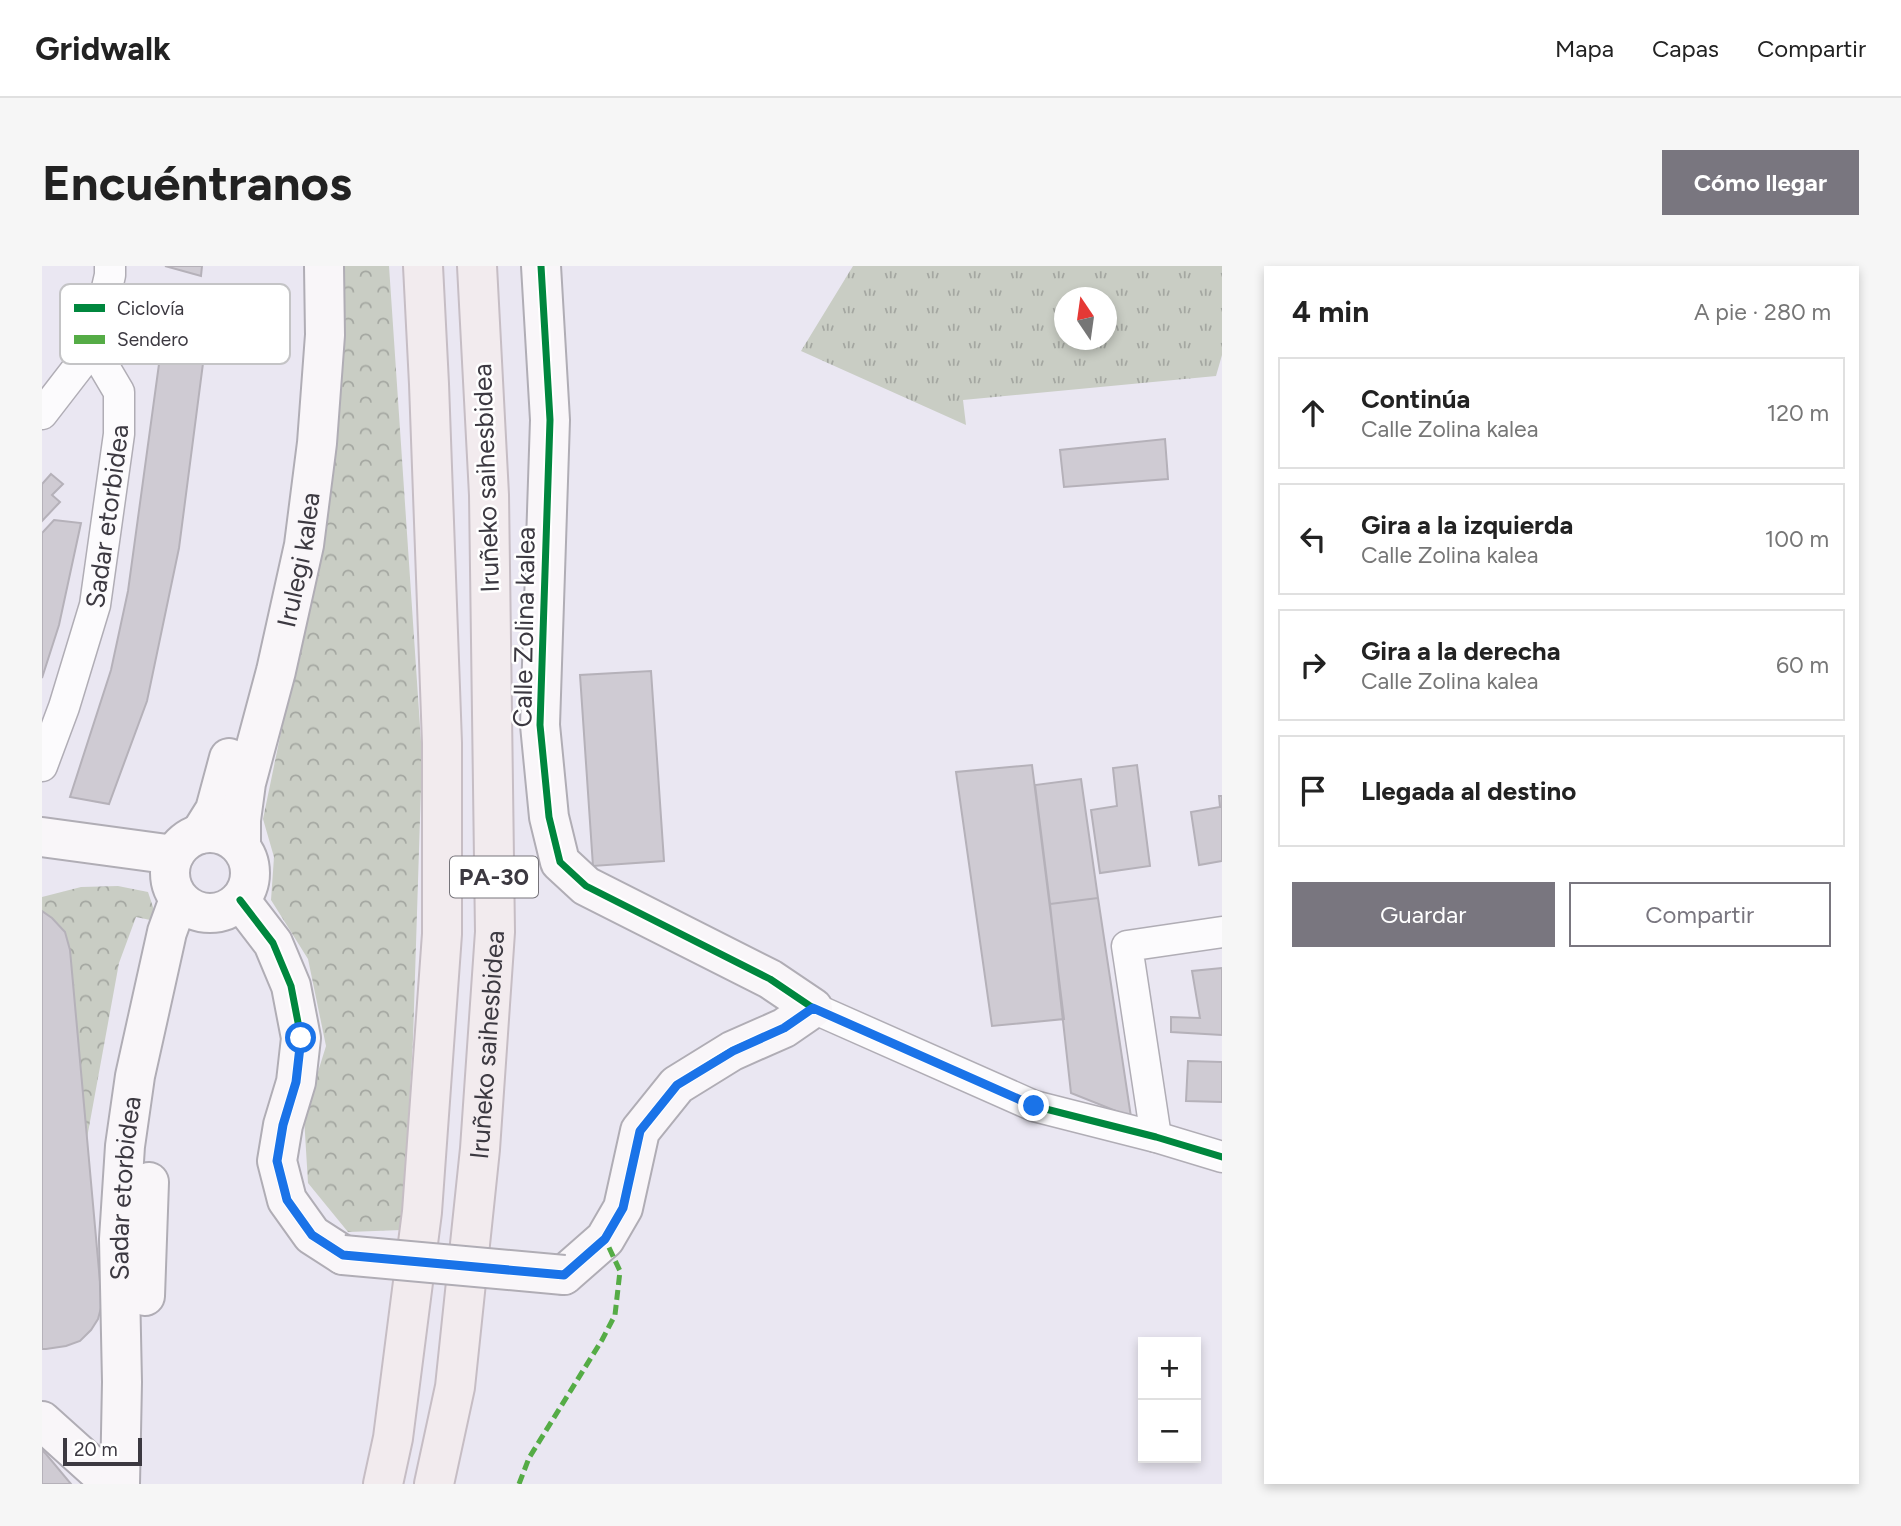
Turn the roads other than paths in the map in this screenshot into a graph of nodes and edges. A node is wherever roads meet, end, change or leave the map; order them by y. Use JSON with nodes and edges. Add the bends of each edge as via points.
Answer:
{"nodes":[{"id":1,"x":110,"y":266,"type":"edge"},
{"id":2,"x":300,"y":266,"type":"edge"},
{"id":3,"x":324,"y":266,"type":"edge"},
{"id":4,"x":412,"y":266,"type":"edge"},
{"id":5,"x":423,"y":266,"type":"edge"},
{"id":6,"x":477,"y":266,"type":"edge"},
{"id":7,"x":499,"y":266,"type":"edge"},
{"id":8,"x":541,"y":266,"type":"edge"},
{"id":9,"x":108,"y":284,"type":"edge"},
{"id":10,"x":81,"y":364,"type":"edge"},
{"id":11,"x":102,"y":364,"type":"edge"},
{"id":12,"x":429,"y":384,"type":"junction"},
{"id":13,"x":42,"y":414,"type":"edge"},
{"id":14,"x":485,"y":428,"type":"junction"},
{"id":15,"x":42,"y":766,"type":"edge"},
{"id":16,"x":42,"y":837,"type":"edge"},
{"id":17,"x":187,"y":845,"type":"junction"},
{"id":18,"x":241,"y":847,"type":"junction"},
{"id":19,"x":240,"y":900,"type":"junction"},
{"id":20,"x":190,"y":906,"type":"junction"},
{"id":21,"x":1222,"y":932,"type":"edge"},
{"id":22,"x":813,"y":1008,"type":"junction"},
{"id":23,"x":1156,"y":1137,"type":"junction"},
{"id":24,"x":1222,"y":1157,"type":"edge"},
{"id":25,"x":42,"y":1421,"type":"edge"},
{"id":26,"x":112,"y":1484,"type":"edge"},
{"id":27,"x":120,"y":1484,"type":"edge"},
{"id":28,"x":145,"y":1484,"type":"edge"},
{"id":29,"x":383,"y":1484,"type":"edge"},
{"id":30,"x":434,"y":1484,"type":"edge"}],
"edges":[{"from":1,"to":9,"type":"street"},
{"from":2,"to":17,"type":"street","name":"Irulegi kalea","via":[[296,413],[278,560],[256,666],[215,810]]},
{"from":3,"to":18,"type":"street","name":"Irulegi kalea","via":[[325,335],[304,545],[246,783]]},
{"from":4,"to":12,"type":"highway"},
{"from":5,"to":12,"type":"highway","name":"Iruñeko saihesbidea","number":"PA-30"},
{"from":6,"to":14,"type":"highway","name":"Iruñeko saihesbidea","number":"PA-30"},
{"from":7,"to":14,"type":"highway","via":[[503,368]]},
{"from":8,"to":22,"type":"street","name":"Calle Zolina kalea","via":[[550,420],[540,725],[560,862],[586,886],[770,979]]},
{"from":10,"to":13,"type":"street"},
{"from":11,"to":15,"type":"street","name":"Sadar etorbidea","via":[[119,392],[119,434],[95,605]]},
{"from":12,"to":29,"type":"highway","name":"Iruñeko saihesbidea","number":"PA-30","via":[[442,743],[442,934],[422,1212]]},
{"from":14,"to":30,"type":"highway","name":"Iruñeko saihesbidea","number":"PA-30","via":[[495,932],[480,1149],[455,1387]]},
{"from":16,"to":17,"type":"street"},
{"from":17,"to":18,"type":"street","via":[[212,833]]},
{"from":17,"to":20,"type":"street","via":[[170,871],[171,885]]},
{"from":18,"to":19,"type":"street","via":[[250,873]]},
{"from":19,"to":20,"type":"street","via":[[214,913]]},
{"from":19,"to":22,"type":"street","bridge":true,"via":[[273,943],[291,986],[301,1038],[296,1082],[277,1161],[287,1200],[312,1235],[343,1255],[564,1275],[605,1239],[623,1208],[640,1131],[677,1085]]},
{"from":20,"to":27,"type":"street","name":"Sadar etorbidea","via":[[167,932],[135,1076],[125,1146],[119,1239]]},
{"from":20,"to":28,"type":"street","name":"Sadar etorbidea","via":[[156,1106],[147,1202]]},
{"from":21,"to":23,"type":"street","via":[[1127,946]]},
{"from":22,"to":23,"type":"street","name":"Calle Zolina kalea","via":[[1034,1106]]},
{"from":23,"to":24,"type":"street","name":"Calle Zolina kalea"},
{"from":25,"to":26,"type":"street"}]}
